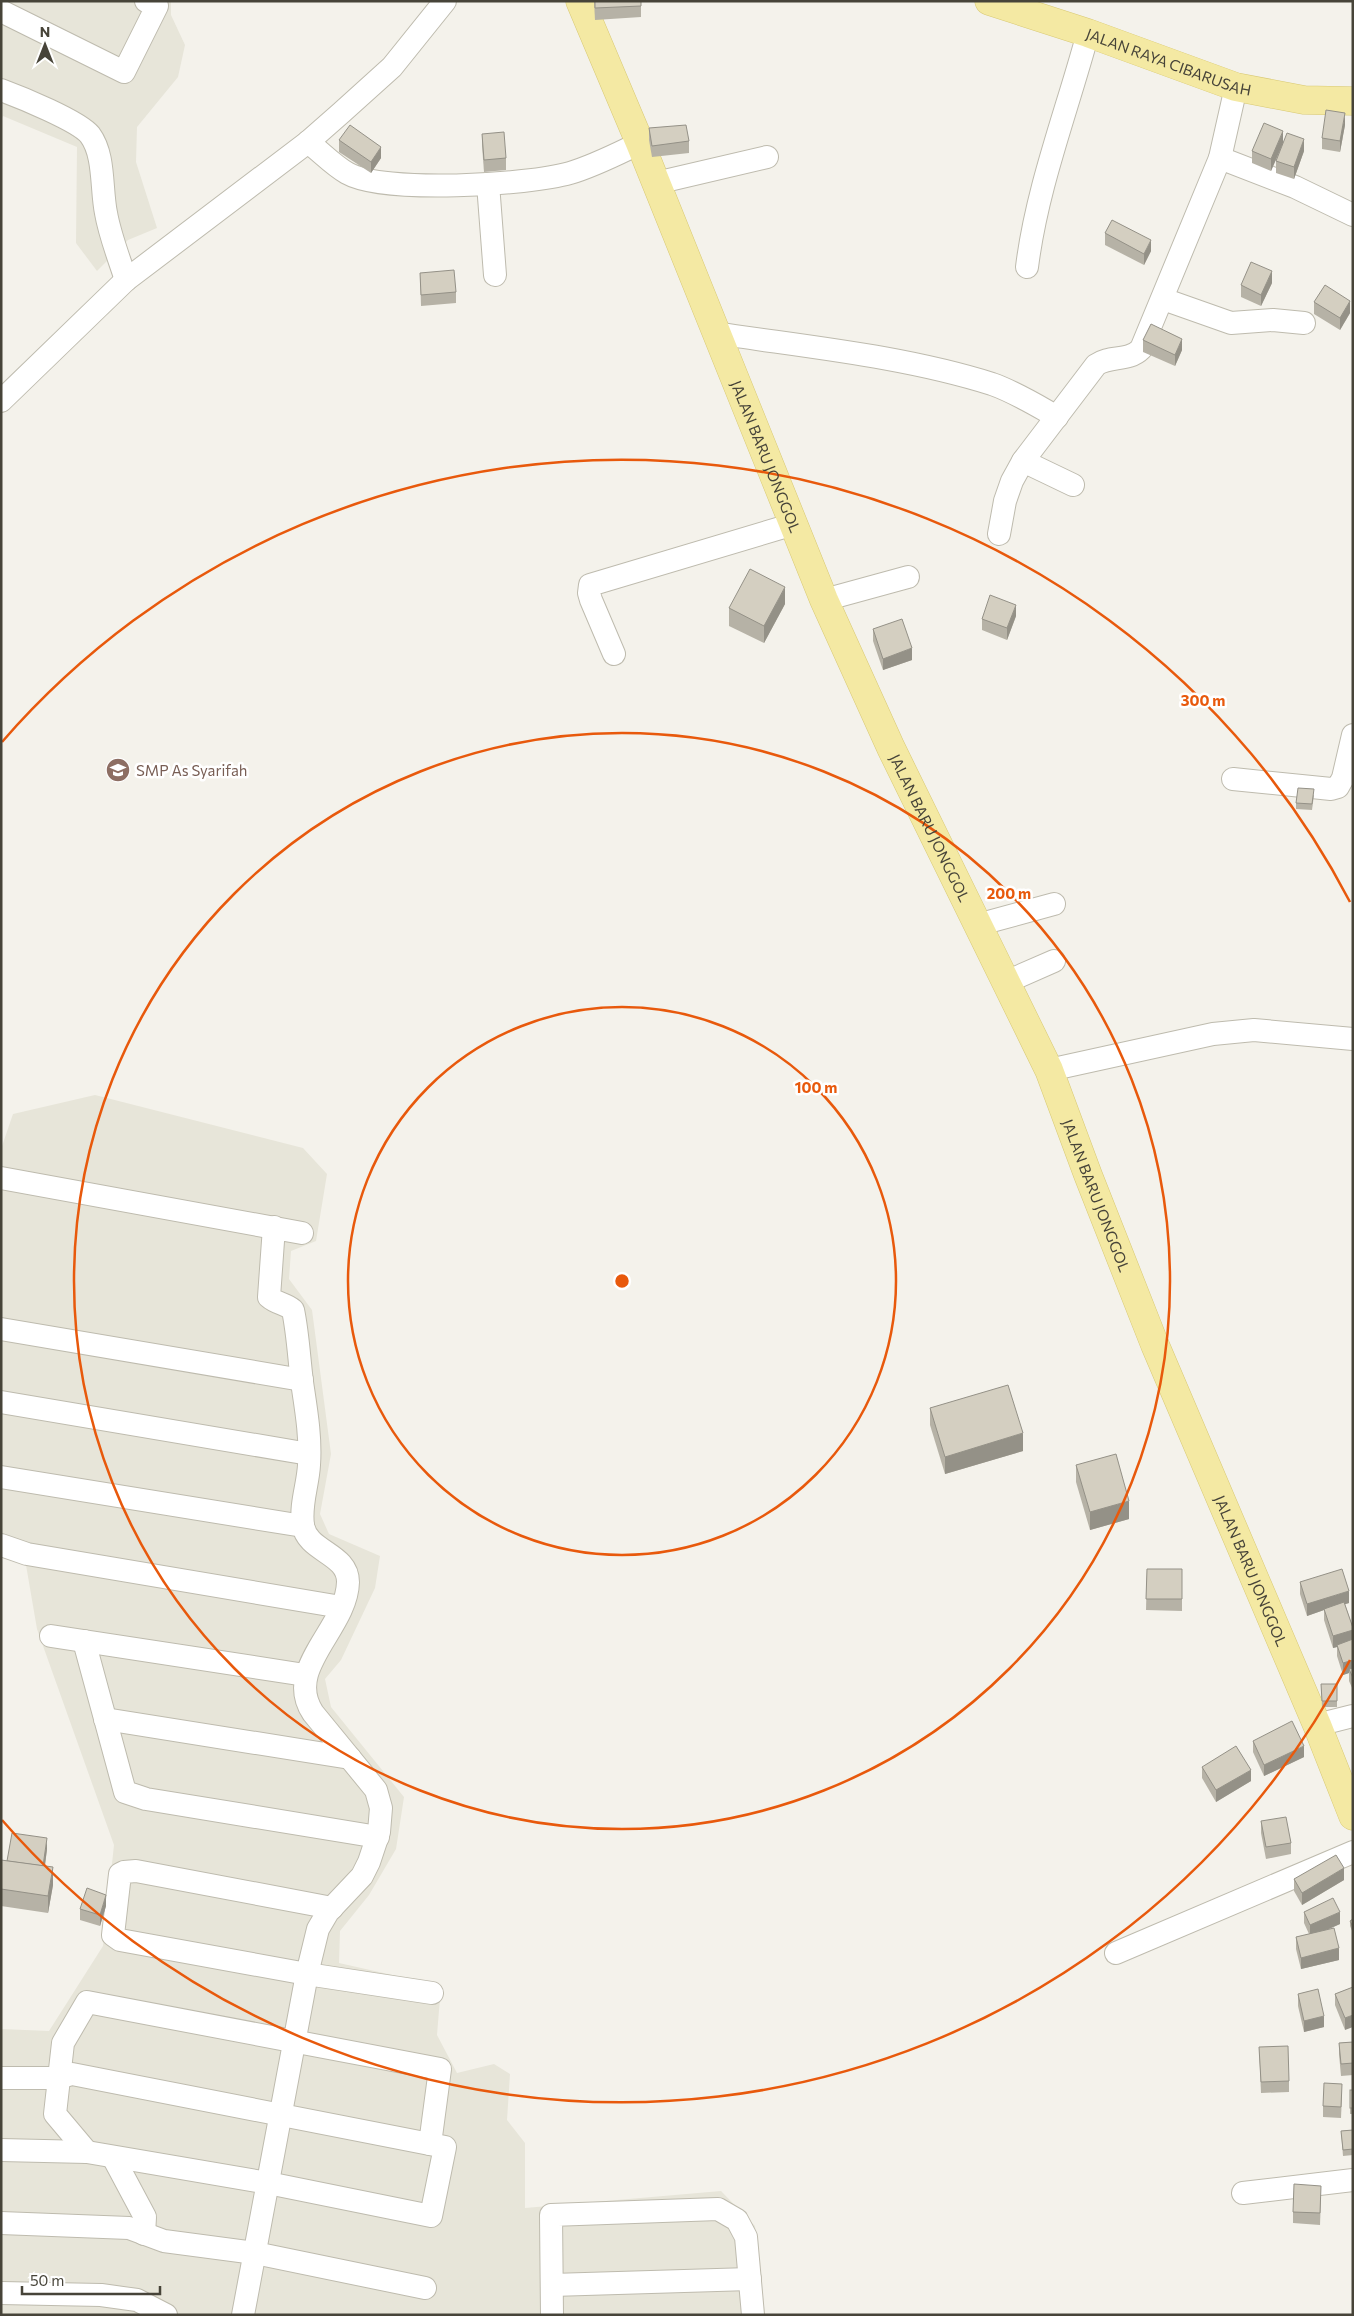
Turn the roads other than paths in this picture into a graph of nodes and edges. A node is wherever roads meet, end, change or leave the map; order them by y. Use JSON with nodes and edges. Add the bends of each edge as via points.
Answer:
{"nodes":[{"id":1,"x":146,"y":1,"type":"edge"},
{"id":2,"x":445,"y":1,"type":"edge"},
{"id":3,"x":580,"y":1,"type":"edge"},
{"id":4,"x":989,"y":1,"type":"edge"},
{"id":5,"x":1,"y":11,"type":"edge"},
{"id":6,"x":1088,"y":33,"type":"junction"},
{"id":7,"x":1236,"y":87,"type":"junction"},
{"id":8,"x":1,"y":90,"type":"edge"},
{"id":9,"x":1353,"y":102,"type":"edge"},
{"id":10,"x":308,"y":142,"type":"junction"},
{"id":11,"x":640,"y":143,"type":"junction"},
{"id":12,"x":767,"y":157,"type":"dead end"},
{"id":13,"x":1220,"y":158,"type":"junction"},
{"id":14,"x":656,"y":183,"type":"junction"},
{"id":15,"x":488,"y":184,"type":"junction"},
{"id":16,"x":1353,"y":215,"type":"edge"},
{"id":17,"x":1027,"y":268,"type":"dead end"},
{"id":18,"x":495,"y":275,"type":"dead end"},
{"id":19,"x":126,"y":280,"type":"junction"},
{"id":20,"x":1163,"y":299,"type":"junction"},
{"id":21,"x":1304,"y":324,"type":"dead end"},
{"id":22,"x":715,"y":333,"type":"junction"},
{"id":23,"x":1,"y":401,"type":"edge"},
{"id":24,"x":1057,"y":417,"type":"junction"},
{"id":25,"x":1024,"y":461,"type":"junction"},
{"id":26,"x":1073,"y":485,"type":"dead end"},
{"id":27,"x":794,"y":524,"type":"junction"},
{"id":28,"x":999,"y":534,"type":"dead end"},
{"id":29,"x":908,"y":577,"type":"dead end"},
{"id":30,"x":824,"y":600,"type":"junction"},
{"id":31,"x":614,"y":654,"type":"dead end"},
{"id":32,"x":1353,"y":735,"type":"edge"},
{"id":33,"x":1233,"y":779,"type":"dead end"},
{"id":34,"x":1054,"y":904,"type":"dead end"},
{"id":35,"x":976,"y":925,"type":"junction"},
{"id":36,"x":1054,"y":961,"type":"dead end"},
{"id":37,"x":1006,"y":982,"type":"junction"},
{"id":38,"x":1353,"y":1039,"type":"edge"},
{"id":39,"x":1050,"y":1070,"type":"junction"},
{"id":40,"x":1,"y":1178,"type":"edge"},
{"id":41,"x":274,"y":1227,"type":"junction"},
{"id":42,"x":302,"y":1233,"type":"dead end"},
{"id":43,"x":1,"y":1329,"type":"edge"},
{"id":44,"x":302,"y":1380,"type":"junction"},
{"id":45,"x":1,"y":1402,"type":"edge"},
{"id":46,"x":309,"y":1454,"type":"junction"},
{"id":47,"x":1,"y":1477,"type":"edge"},
{"id":48,"x":303,"y":1526,"type":"junction"},
{"id":49,"x":1,"y":1545,"type":"edge"},
{"id":50,"x":342,"y":1607,"type":"junction"},
{"id":51,"x":51,"y":1636,"type":"dead end"},
{"id":52,"x":84,"y":1641,"type":"junction"},
{"id":53,"x":306,"y":1676,"type":"junction"},
{"id":54,"x":1353,"y":1716,"type":"edge"},
{"id":55,"x":105,"y":1719,"type":"junction"},
{"id":56,"x":1317,"y":1725,"type":"junction"},
{"id":57,"x":350,"y":1758,"type":"junction"},
{"id":58,"x":1353,"y":1816,"type":"edge"},
{"id":59,"x":378,"y":1837,"type":"junction"},
{"id":60,"x":1353,"y":1852,"type":"edge"},
{"id":61,"x":332,"y":1908,"type":"junction"},
{"id":62,"x":1116,"y":1953,"type":"dead end"},
{"id":63,"x":307,"y":1974,"type":"junction"},
{"id":64,"x":432,"y":1993,"type":"dead end"},
{"id":65,"x":294,"y":2043,"type":"junction"},
{"id":66,"x":1,"y":2078,"type":"edge"},
{"id":67,"x":58,"y":2078,"type":"junction"},
{"id":68,"x":280,"y":2115,"type":"junction"},
{"id":69,"x":430,"y":2144,"type":"junction"},
{"id":70,"x":1,"y":2150,"type":"edge"},
{"id":71,"x":87,"y":2152,"type":"junction"},
{"id":72,"x":114,"y":2157,"type":"junction"},
{"id":73,"x":1353,"y":2180,"type":"edge"},
{"id":74,"x":268,"y":2184,"type":"junction"},
{"id":75,"x":1243,"y":2192,"type":"dead end"},
{"id":76,"x":1,"y":2223,"type":"edge"},
{"id":77,"x":144,"y":2234,"type":"junction"},
{"id":78,"x":255,"y":2253,"type":"junction"},
{"id":79,"x":750,"y":2279,"type":"junction"},
{"id":80,"x":552,"y":2285,"type":"junction"},
{"id":81,"x":425,"y":2288,"type":"dead end"},
{"id":82,"x":1,"y":2293,"type":"edge"},
{"id":83,"x":166,"y":2315,"type":"edge"},
{"id":84,"x":243,"y":2315,"type":"edge"},
{"id":85,"x":552,"y":2315,"type":"edge"},
{"id":86,"x":753,"y":2315,"type":"edge"}],
"edges":[{"from":1,"to":5,"type":"street","via":[[157,6],[124,72]]},
{"from":2,"to":10,"type":"street","via":[[392,67]]},
{"from":3,"to":11,"type":"main road","name":"JALAN BARU JONGGOL"},
{"from":4,"to":6,"type":"main road","name":"JALAN RAYA CIBARUSAH"},
{"from":6,"to":7,"type":"main road","name":"JALAN RAYA CIBARUSAH"},
{"from":6,"to":17,"type":"street","via":[[1041,194]]},
{"from":7,"to":9,"type":"main road","name":"JALAN RAYA CIBARUSAH","via":[[1304,100]]},
{"from":7,"to":13,"type":"street"},
{"from":8,"to":19,"type":"street","via":[[69,120],[90,136],[99,158],[112,240]]},
{"from":10,"to":15,"type":"street","via":[[348,174],[377,183]]},
{"from":10,"to":19,"type":"street"},
{"from":11,"to":14,"type":"main road","name":"JALAN BARU JONGGOL"},
{"from":11,"to":15,"type":"street","via":[[568,174]]},
{"from":12,"to":14,"type":"street"},
{"from":13,"to":16,"type":"street","via":[[1295,187]]},
{"from":13,"to":20,"type":"street"},
{"from":14,"to":22,"type":"main road","name":"JALAN BARU JONGGOL"},
{"from":15,"to":18,"type":"street"},
{"from":19,"to":23,"type":"street"},
{"from":20,"to":21,"type":"street","via":[[1231,324],[1273,320]]},
{"from":20,"to":24,"type":"street","via":[[1135,356],[1107,359],[1096,365]]},
{"from":22,"to":24,"type":"street","via":[[886,360],[957,375],[1023,397]]},
{"from":22,"to":27,"type":"main road","name":"JALAN BARU JONGGOL"},
{"from":24,"to":25,"type":"street"},
{"from":25,"to":26,"type":"street"},
{"from":25,"to":28,"type":"street","via":[[1005,501]]},
{"from":27,"to":30,"type":"main road","name":"JALAN BARU JONGGOL"},
{"from":27,"to":31,"type":"street","via":[[590,585],[589,593]]},
{"from":29,"to":30,"type":"street"},
{"from":30,"to":35,"type":"main road","name":"JALAN BARU JONGGOL"},
{"from":32,"to":33,"type":"street","via":[[1338,787],[1330,789]]},
{"from":34,"to":35,"type":"street"},
{"from":35,"to":37,"type":"main road","name":"JALAN BARU JONGGOL"},
{"from":36,"to":37,"type":"street"},
{"from":37,"to":39,"type":"main road","name":"JALAN BARU JONGGOL"},
{"from":38,"to":39,"type":"street","via":[[1254,1030],[1213,1034]]},
{"from":39,"to":56,"type":"main road","name":"JALAN BARU JONGGOL","via":[[1180,1407]]},
{"from":40,"to":41,"type":"street"},
{"from":41,"to":42,"type":"street"},
{"from":41,"to":44,"type":"street","via":[[269,1297],[293,1310]]},
{"from":43,"to":44,"type":"street"},
{"from":44,"to":46,"type":"street"},
{"from":45,"to":46,"type":"street"},
{"from":46,"to":48,"type":"street"},
{"from":47,"to":48,"type":"street"},
{"from":48,"to":50,"type":"street","via":[[315,1544],[347,1571],[348,1582]]},
{"from":49,"to":50,"type":"street","via":[[28,1554]]},
{"from":50,"to":53,"type":"street"},
{"from":51,"to":52,"type":"street"},
{"from":52,"to":53,"type":"street"},
{"from":52,"to":55,"type":"street"},
{"from":53,"to":57,"type":"street","via":[[306,1701]]},
{"from":54,"to":56,"type":"street"},
{"from":55,"to":57,"type":"street"},
{"from":55,"to":59,"type":"street","via":[[122,1787],[131,1795]]},
{"from":56,"to":58,"type":"main road","name":"JALAN BARU JONGGOL"},
{"from":57,"to":59,"type":"street","via":[[376,1790],[379,1799]]},
{"from":59,"to":61,"type":"street","via":[[362,1876]]},
{"from":60,"to":62,"type":"street"},
{"from":61,"to":63,"type":"street","via":[[318,1928]]},
{"from":61,"to":63,"type":"street","via":[[136,1871],[120,1874],[112,1935],[120,1940]]},
{"from":63,"to":64,"type":"street"},
{"from":63,"to":65,"type":"street"},
{"from":65,"to":67,"type":"street","via":[[86,2002],[63,2043]]},
{"from":65,"to":68,"type":"street"},
{"from":65,"to":69,"type":"street","via":[[440,2069]]},
{"from":66,"to":67,"type":"street"},
{"from":67,"to":68,"type":"street","via":[[72,2074]]},
{"from":67,"to":71,"type":"street","via":[[55,2114]]},
{"from":68,"to":69,"type":"street"},
{"from":68,"to":74,"type":"street"},
{"from":69,"to":74,"type":"street","via":[[445,2146],[431,2216]]},
{"from":70,"to":71,"type":"street"},
{"from":71,"to":72,"type":"street"},
{"from":72,"to":74,"type":"street"},
{"from":72,"to":77,"type":"street","via":[[145,2217]]},
{"from":73,"to":75,"type":"street"},
{"from":74,"to":78,"type":"street"},
{"from":76,"to":77,"type":"street","via":[[129,2228]]},
{"from":77,"to":78,"type":"street","via":[[164,2241]]},
{"from":78,"to":81,"type":"street"},
{"from":78,"to":84,"type":"street"},
{"from":79,"to":80,"type":"street"},
{"from":79,"to":80,"type":"street","via":[[746,2237],[737,2220],[718,2209],[551,2215]]},
{"from":79,"to":86,"type":"street"},
{"from":80,"to":85,"type":"street"},
{"from":82,"to":83,"type":"street","via":[[101,2295],[137,2300]]}]}
